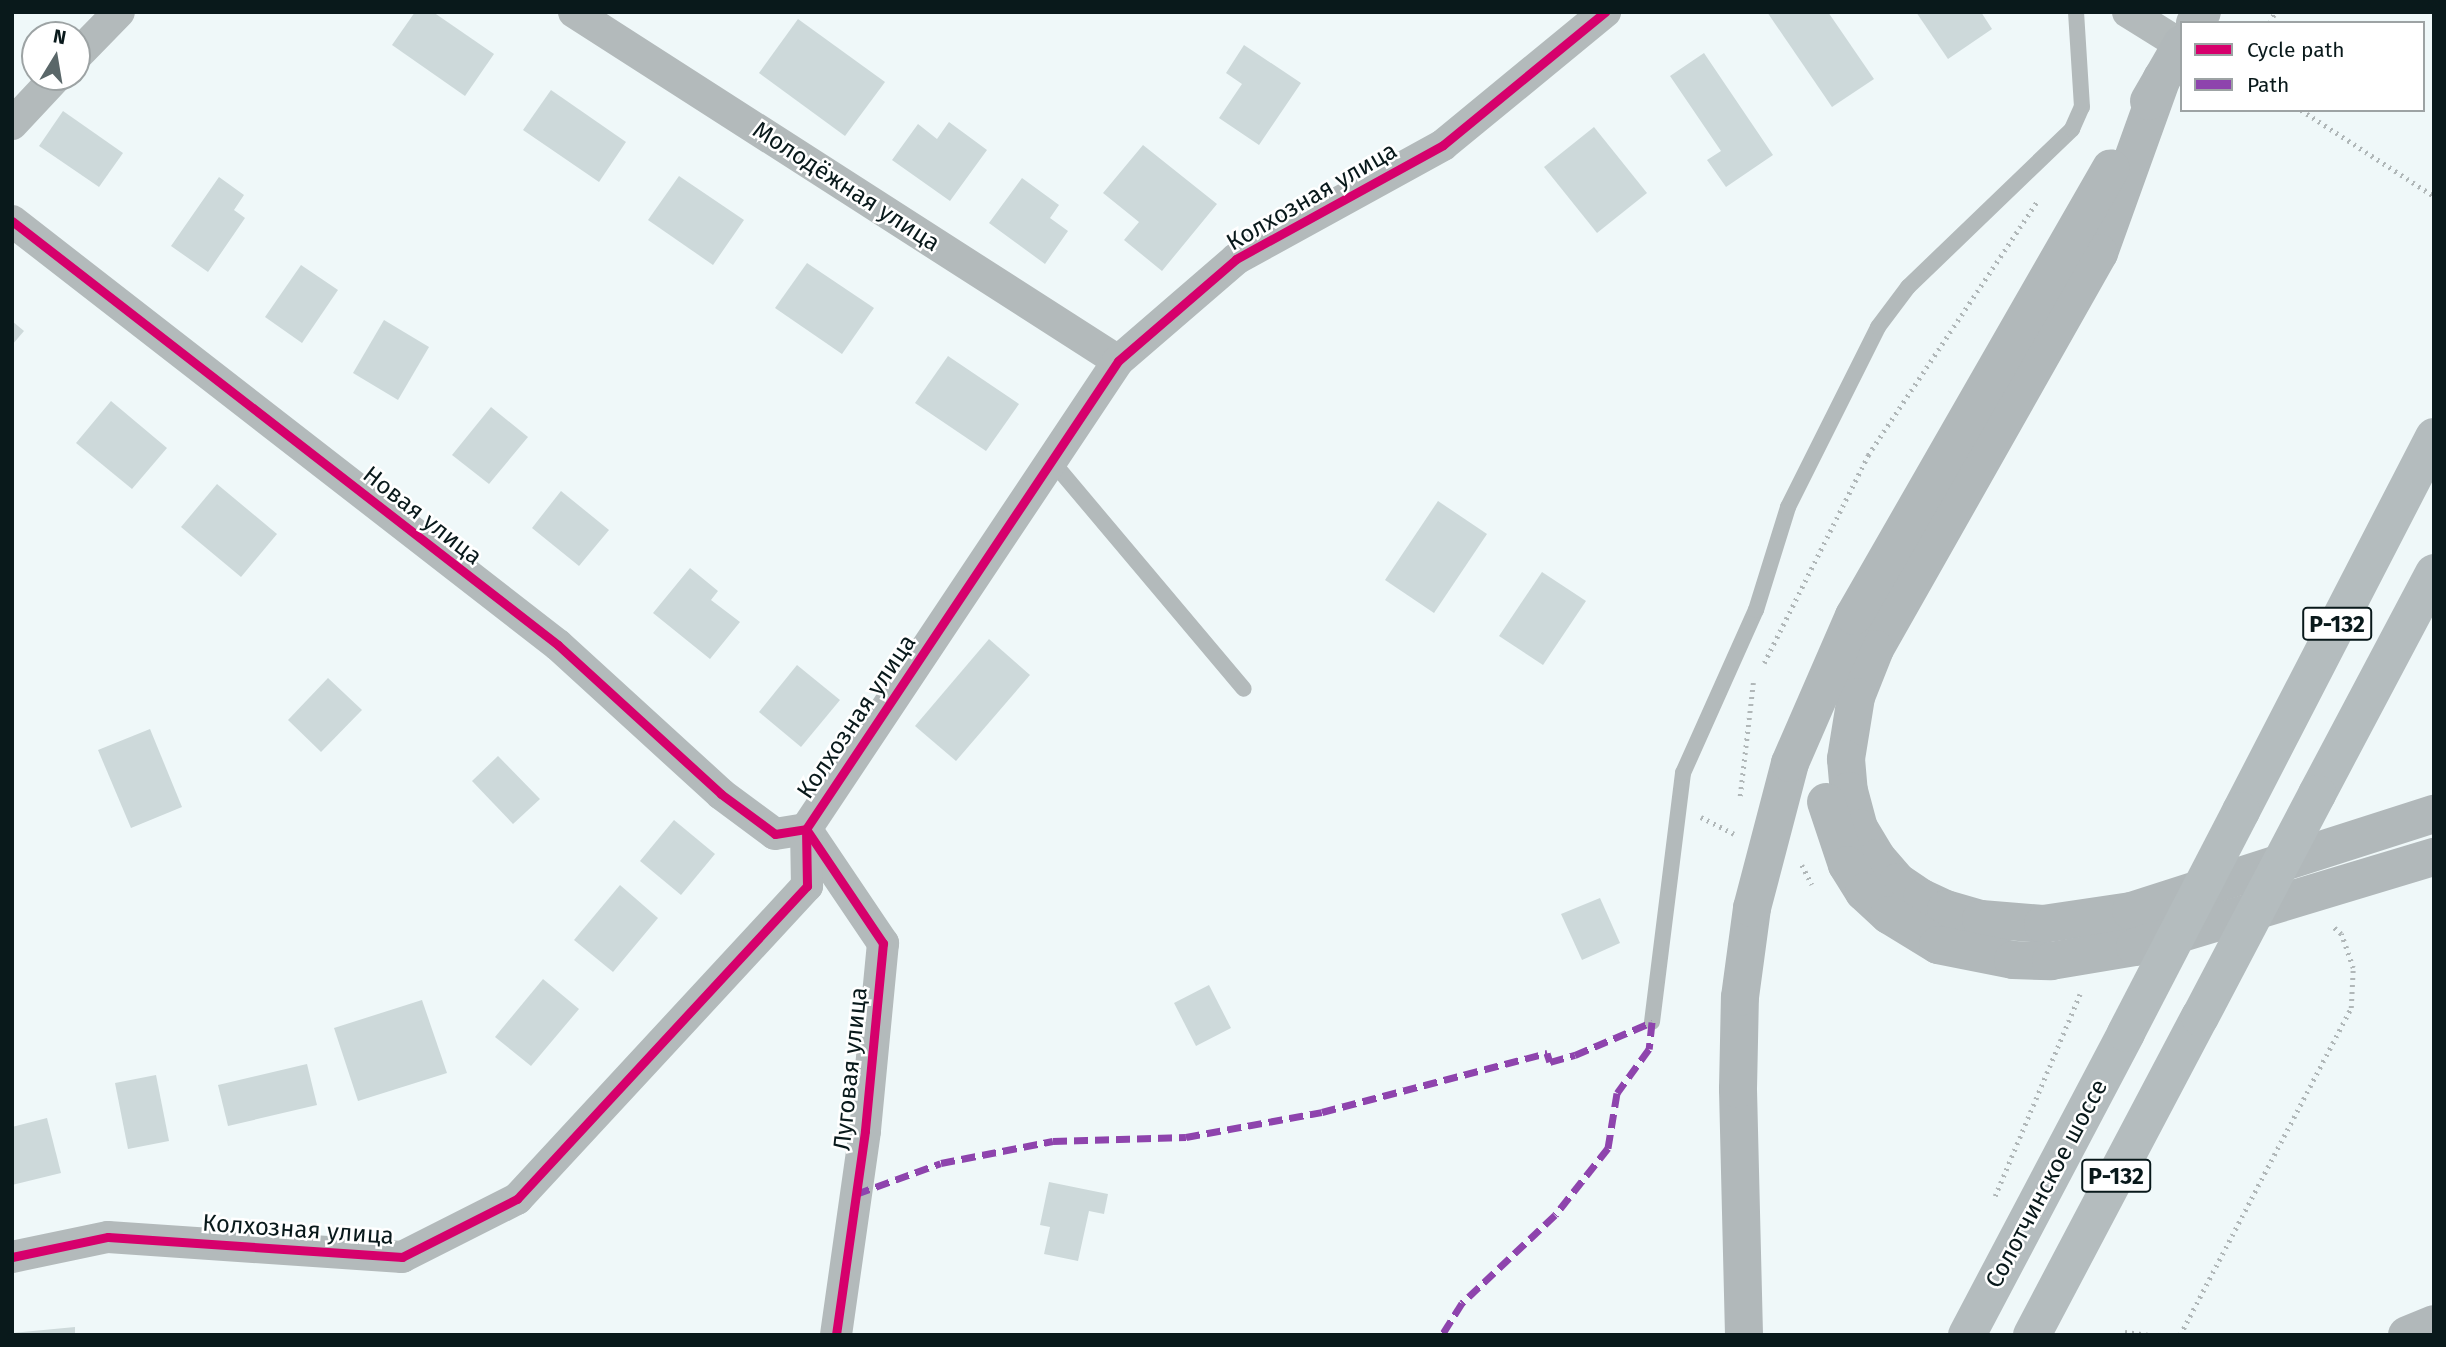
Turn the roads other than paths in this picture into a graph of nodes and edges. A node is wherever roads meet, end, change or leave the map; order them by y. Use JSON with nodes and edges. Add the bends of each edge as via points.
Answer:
{"nodes":[{"id":1,"x":118,"y":12,"type":"edge"},
{"id":2,"x":574,"y":12,"type":"edge"},
{"id":3,"x":1605,"y":12,"type":"edge"},
{"id":4,"x":2076,"y":12,"type":"edge"},
{"id":5,"x":2128,"y":12,"type":"edge"},
{"id":6,"x":91,"y":40,"type":"edge"},
{"id":7,"x":2180,"y":44,"type":"edge"},
{"id":8,"x":2180,"y":47,"type":"edge"},
{"id":9,"x":2162,"y":78,"type":"junction"},
{"id":10,"x":43,"y":91,"type":"edge"},
{"id":11,"x":12,"y":124,"type":"edge"},
{"id":12,"x":12,"y":221,"type":"edge"},
{"id":13,"x":1118,"y":361,"type":"junction"},
{"id":14,"x":2434,"y":437,"type":"edge"},
{"id":15,"x":1051,"y":460,"type":"junction"},
{"id":16,"x":2431,"y":580,"type":"edge"},
{"id":17,"x":1854,"y":616,"type":"junction"},
{"id":18,"x":1244,"y":690,"type":"dead end"},
{"id":19,"x":2434,"y":814,"type":"edge"},
{"id":20,"x":806,"y":829,"type":"junction"},
{"id":21,"x":2434,"y":857,"type":"edge"},
{"id":22,"x":1652,"y":1022,"type":"dead end"},
{"id":23,"x":12,"y":1256,"type":"edge"},
{"id":24,"x":2434,"y":1324,"type":"edge"},
{"id":25,"x":836,"y":1335,"type":"edge"},
{"id":26,"x":1744,"y":1335,"type":"edge"},
{"id":27,"x":1967,"y":1335,"type":"edge"},
{"id":28,"x":2032,"y":1335,"type":"edge"},
{"id":29,"x":2407,"y":1335,"type":"edge"}],
"edges":[{"from":1,"to":6,"type":"street"},
{"from":2,"to":13,"type":"street","name":"Молодёжная улица"},
{"from":3,"to":13,"type":"street","name":"Колхозная улица","via":[[1443,145],[1236,259]]},
{"from":4,"to":22,"type":"lane","via":[[2082,107],[2072,129],[1908,287],[1878,327],[1788,507],[1756,610],[1683,773]]},
{"from":5,"to":7,"type":"street"},
{"from":8,"to":9,"type":"main road"},
{"from":9,"to":17,"type":"main road"},
{"from":9,"to":19,"type":"main road","via":[[2099,253],[1875,649],[1856,697],[1846,759],[1859,828],[1898,882],[1922,898],[1981,919],[2043,924],[2131,911]]},
{"from":10,"to":11,"type":"street"},
{"from":12,"to":20,"type":"street","name":"Новая улица","via":[[558,645],[721,794],[775,834]]},
{"from":13,"to":15,"type":"street","name":"Колхозная улица"},
{"from":14,"to":27,"type":"main road","name":"Солотчинское шоссе","number":"Р-132","bridge":true},
{"from":15,"to":18,"type":"lane"},
{"from":15,"to":20,"type":"street","name":"Колхозная улица"},
{"from":16,"to":28,"type":"main road","number":"Р-132","bridge":true},
{"from":17,"to":21,"type":"main road","via":[[1823,730],[1824,797],[1847,865],[1864,892],[1900,923],[1938,944],[2013,960],[2088,956],[2135,947]]},
{"from":17,"to":26,"type":"main road","via":[[1790,763],[1766,845],[1744,955],[1738,1089]]},
{"from":20,"to":23,"type":"street","name":"Колхозная улица","via":[[807,886],[517,1199],[402,1257],[108,1237]]},
{"from":20,"to":25,"type":"street","name":"Луговая улица","via":[[883,943],[865,1130]]},
{"from":24,"to":29,"type":"main road"}]}
